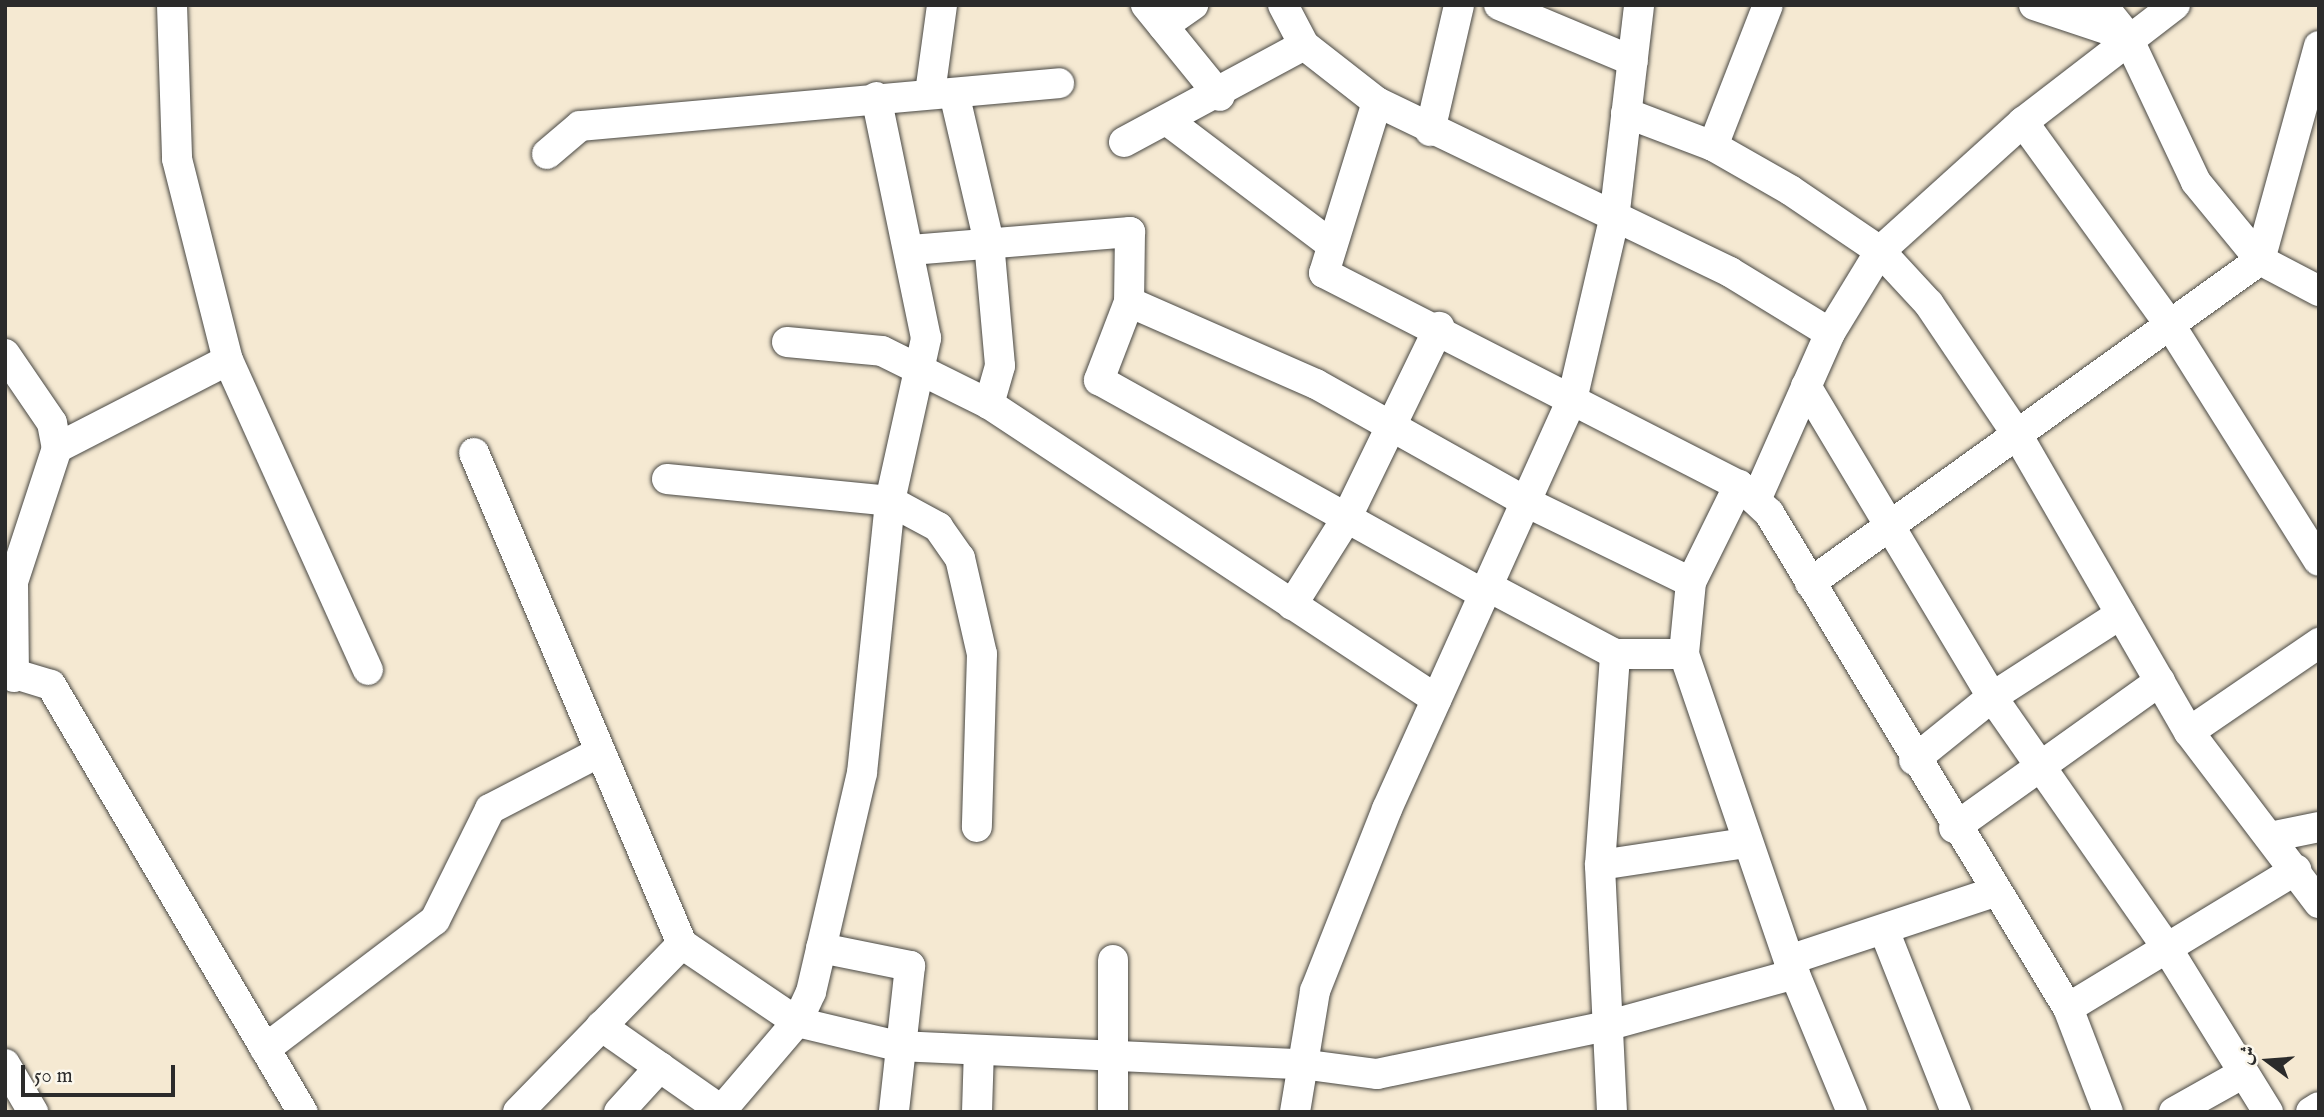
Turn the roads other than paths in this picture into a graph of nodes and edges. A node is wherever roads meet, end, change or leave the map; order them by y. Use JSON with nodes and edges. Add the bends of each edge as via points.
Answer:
{"nodes":[{"id":1,"x":172,"y":5,"type":"edge"},
{"id":2,"x":942,"y":5,"type":"edge"},
{"id":3,"x":1193,"y":5,"type":"edge"},
{"id":4,"x":1283,"y":5,"type":"edge"},
{"id":5,"x":1458,"y":5,"type":"edge"},
{"id":6,"x":1499,"y":5,"type":"edge"},
{"id":7,"x":1639,"y":5,"type":"edge"},
{"id":8,"x":1768,"y":5,"type":"edge"},
{"id":9,"x":2034,"y":5,"type":"edge"},
{"id":10,"x":2102,"y":5,"type":"edge"},
{"id":11,"x":2175,"y":5,"type":"edge"},
{"id":12,"x":1155,"y":16,"type":"edge"},
{"id":13,"x":2127,"y":36,"type":"junction"},
{"id":14,"x":1304,"y":45,"type":"junction"},
{"id":15,"x":2319,"y":46,"type":"edge"},
{"id":16,"x":1633,"y":61,"type":"junction"},
{"id":17,"x":1059,"y":83,"type":"dead end"},
{"id":18,"x":942,"y":93,"type":"junction"},
{"id":19,"x":1220,"y":96,"type":"junction"},
{"id":20,"x":876,"y":97,"type":"junction"},
{"id":21,"x":1377,"y":102,"type":"junction"},
{"id":22,"x":1626,"y":113,"type":"junction"},
{"id":23,"x":1168,"y":121,"type":"junction"},
{"id":24,"x":2023,"y":122,"type":"junction"},
{"id":25,"x":1430,"y":131,"type":"junction"},
{"id":26,"x":1124,"y":142,"type":"dead end"},
{"id":27,"x":1713,"y":146,"type":"junction"},
{"id":28,"x":547,"y":154,"type":"dead end"},
{"id":29,"x":1614,"y":219,"type":"junction"},
{"id":30,"x":989,"y":242,"type":"junction"},
{"id":31,"x":1332,"y":245,"type":"junction"},
{"id":32,"x":911,"y":250,"type":"junction"},
{"id":33,"x":1880,"y":251,"type":"junction"},
{"id":34,"x":2260,"y":260,"type":"junction"},
{"id":35,"x":2319,"y":291,"type":"edge"},
{"id":36,"x":1129,"y":302,"type":"junction"},
{"id":37,"x":1439,"y":327,"type":"junction"},
{"id":38,"x":2172,"y":328,"type":"junction"},
{"id":39,"x":1830,"y":333,"type":"junction"},
{"id":40,"x":787,"y":342,"type":"dead end"},
{"id":41,"x":5,"y":354,"type":"edge"},
{"id":42,"x":228,"y":360,"type":"junction"},
{"id":43,"x":917,"y":367,"type":"junction"},
{"id":44,"x":1807,"y":386,"type":"junction"},
{"id":45,"x":1572,"y":401,"type":"junction"},
{"id":46,"x":989,"y":404,"type":"junction"},
{"id":47,"x":1392,"y":425,"type":"junction"},
{"id":48,"x":2018,"y":436,"type":"junction"},
{"id":49,"x":57,"y":448,"type":"junction"},
{"id":50,"x":474,"y":453,"type":"dead end"},
{"id":51,"x":667,"y":479,"type":"dead end"},
{"id":52,"x":1748,"y":492,"type":"junction"},
{"id":53,"x":890,"y":501,"type":"junction"},
{"id":54,"x":1526,"y":502,"type":"junction"},
{"id":55,"x":1345,"y":521,"type":"junction"},
{"id":56,"x":1894,"y":523,"type":"junction"},
{"id":57,"x":2319,"y":561,"type":"edge"},
{"id":58,"x":1691,"y":582,"type":"junction"},
{"id":59,"x":1810,"y":583,"type":"junction"},
{"id":60,"x":1486,"y":590,"type":"junction"},
{"id":61,"x":1292,"y":605,"type":"junction"},
{"id":62,"x":2121,"y":614,"type":"junction"},
{"id":63,"x":2319,"y":643,"type":"edge"},
{"id":64,"x":1615,"y":654,"type":"junction"},
{"id":65,"x":1684,"y":654,"type":"junction"},
{"id":66,"x":368,"y":670,"type":"dead end"},
{"id":67,"x":10,"y":671,"type":"edge"},
{"id":68,"x":2160,"y":681,"type":"junction"},
{"id":69,"x":1992,"y":697,"type":"junction"},
{"id":70,"x":1436,"y":699,"type":"junction"},
{"id":71,"x":2189,"y":732,"type":"junction"},
{"id":72,"x":600,"y":752,"type":"junction"},
{"id":73,"x":1914,"y":760,"type":"junction"},
{"id":74,"x":2040,"y":771,"type":"junction"},
{"id":75,"x":977,"y":827,"type":"dead end"},
{"id":76,"x":2319,"y":827,"type":"edge"},
{"id":77,"x":1954,"y":828,"type":"junction"},
{"id":78,"x":2270,"y":837,"type":"junction"},
{"id":79,"x":1746,"y":843,"type":"junction"},
{"id":80,"x":1600,"y":865,"type":"junction"},
{"id":81,"x":2296,"y":870,"type":"junction"},
{"id":82,"x":1995,"y":892,"type":"junction"},
{"id":83,"x":2319,"y":903,"type":"edge"},
{"id":84,"x":1884,"y":930,"type":"junction"},
{"id":85,"x":682,"y":944,"type":"junction"},
{"id":86,"x":2165,"y":944,"type":"junction"},
{"id":87,"x":821,"y":948,"type":"junction"},
{"id":88,"x":1112,"y":961,"type":"dead end"},
{"id":89,"x":1792,"y":967,"type":"junction"},
{"id":90,"x":2067,"y":1008,"type":"junction"},
{"id":91,"x":797,"y":1022,"type":"junction"},
{"id":92,"x":601,"y":1026,"type":"junction"},
{"id":93,"x":1606,"y":1026,"type":"junction"},
{"id":94,"x":898,"y":1046,"type":"junction"},
{"id":95,"x":265,"y":1049,"type":"junction"},
{"id":96,"x":979,"y":1049,"type":"junction"},
{"id":97,"x":1116,"y":1056,"type":"junction"},
{"id":98,"x":5,"y":1064,"type":"edge"},
{"id":99,"x":1301,"y":1064,"type":"junction"},
{"id":100,"x":660,"y":1067,"type":"junction"},
{"id":101,"x":2240,"y":1075,"type":"junction"},
{"id":102,"x":289,"y":1085,"type":"junction"},
{"id":103,"x":2319,"y":1107,"type":"edge"},
{"id":104,"x":720,"y":1111,"type":"edge"},
{"id":105,"x":33,"y":1112,"type":"edge"},
{"id":106,"x":303,"y":1112,"type":"edge"},
{"id":107,"x":325,"y":1112,"type":"edge"},
{"id":108,"x":518,"y":1112,"type":"edge"},
{"id":109,"x":619,"y":1112,"type":"edge"},
{"id":110,"x":894,"y":1112,"type":"edge"},
{"id":111,"x":977,"y":1112,"type":"edge"},
{"id":112,"x":1113,"y":1112,"type":"edge"},
{"id":113,"x":1295,"y":1112,"type":"edge"},
{"id":114,"x":1612,"y":1112,"type":"edge"},
{"id":115,"x":1852,"y":1112,"type":"edge"},
{"id":116,"x":1956,"y":1112,"type":"edge"},
{"id":117,"x":2108,"y":1112,"type":"edge"},
{"id":118,"x":2174,"y":1112,"type":"edge"},
{"id":119,"x":2268,"y":1112,"type":"edge"},
{"id":120,"x":2311,"y":1112,"type":"edge"}],
"edges":[{"from":1,"to":42,"type":"street","via":[[177,159]]},
{"from":2,"to":18,"type":"street"},
{"from":3,"to":12,"type":"street"},
{"from":4,"to":14,"type":"street"},
{"from":5,"to":25,"type":"street"},
{"from":6,"to":16,"type":"street"},
{"from":7,"to":16,"type":"street"},
{"from":8,"to":27,"type":"street"},
{"from":9,"to":13,"type":"street"},
{"from":10,"to":13,"type":"street"},
{"from":11,"to":13,"type":"street"},
{"from":12,"to":19,"type":"street"},
{"from":13,"to":24,"type":"street"},
{"from":13,"to":34,"type":"street","via":[[2196,182]]},
{"from":14,"to":19,"type":"street"},
{"from":14,"to":21,"type":"street"},
{"from":15,"to":34,"type":"street"},
{"from":16,"to":22,"type":"street"},
{"from":17,"to":18,"type":"street"},
{"from":18,"to":20,"type":"street"},
{"from":18,"to":30,"type":"street"},
{"from":19,"to":23,"type":"street"},
{"from":20,"to":28,"type":"street","via":[[580,126]]},
{"from":20,"to":32,"type":"street"},
{"from":21,"to":25,"type":"street"},
{"from":21,"to":31,"type":"street"},
{"from":22,"to":27,"type":"street"},
{"from":22,"to":29,"type":"street"},
{"from":23,"to":26,"type":"street"},
{"from":23,"to":31,"type":"street"},
{"from":24,"to":33,"type":"street"},
{"from":24,"to":38,"type":"street"},
{"from":25,"to":29,"type":"street"},
{"from":27,"to":33,"type":"street"},
{"from":29,"to":39,"type":"street","via":[[1731,272]]},
{"from":29,"to":45,"type":"street"},
{"from":30,"to":32,"type":"street"},
{"from":30,"to":36,"type":"street","via":[[1130,232]]},
{"from":30,"to":46,"type":"street","via":[[1000,366]]},
{"from":31,"to":37,"type":"street","via":[[1324,273]]},
{"from":32,"to":43,"type":"street","via":[[926,338]]},
{"from":33,"to":39,"type":"street"},
{"from":33,"to":48,"type":"street","via":[[1929,304]]},
{"from":34,"to":35,"type":"street"},
{"from":34,"to":38,"type":"street"},
{"from":36,"to":47,"type":"street","via":[[1316,384]]},
{"from":36,"to":55,"type":"street","via":[[1099,380]]},
{"from":37,"to":45,"type":"street"},
{"from":37,"to":47,"type":"street"},
{"from":38,"to":48,"type":"street"},
{"from":38,"to":57,"type":"street"},
{"from":39,"to":44,"type":"street"},
{"from":40,"to":43,"type":"street","via":[[883,351]]},
{"from":41,"to":49,"type":"street","via":[[52,423]]},
{"from":42,"to":49,"type":"street"},
{"from":42,"to":66,"type":"street"},
{"from":43,"to":46,"type":"street"},
{"from":43,"to":53,"type":"street"},
{"from":44,"to":52,"type":"street"},
{"from":44,"to":56,"type":"street"},
{"from":45,"to":52,"type":"street"},
{"from":45,"to":54,"type":"street"},
{"from":46,"to":61,"type":"street"},
{"from":47,"to":54,"type":"street"},
{"from":47,"to":55,"type":"street"},
{"from":48,"to":56,"type":"street"},
{"from":48,"to":62,"type":"street"},
{"from":49,"to":67,"type":"street","via":[[13,582]]},
{"from":50,"to":72,"type":"street"},
{"from":51,"to":53,"type":"street"},
{"from":52,"to":58,"type":"street"},
{"from":52,"to":59,"type":"street"},
{"from":53,"to":75,"type":"street","via":[[938,527],[960,558],[982,654]]},
{"from":53,"to":87,"type":"street","via":[[862,772]]},
{"from":54,"to":58,"type":"street"},
{"from":54,"to":60,"type":"street"},
{"from":55,"to":60,"type":"street"},
{"from":55,"to":61,"type":"street"},
{"from":56,"to":59,"type":"street"},
{"from":56,"to":69,"type":"street"},
{"from":58,"to":65,"type":"street"},
{"from":59,"to":73,"type":"street"},
{"from":60,"to":64,"type":"street"},
{"from":60,"to":70,"type":"street"},
{"from":61,"to":70,"type":"street"},
{"from":62,"to":68,"type":"street"},
{"from":62,"to":69,"type":"street"},
{"from":63,"to":71,"type":"street"},
{"from":64,"to":65,"type":"street"},
{"from":64,"to":80,"type":"street"},
{"from":65,"to":79,"type":"street"},
{"from":67,"to":95,"type":"street","via":[[51,685]]},
{"from":68,"to":71,"type":"street"},
{"from":68,"to":74,"type":"street"},
{"from":69,"to":73,"type":"street"},
{"from":69,"to":74,"type":"street"},
{"from":70,"to":99,"type":"street","via":[[1315,991]]},
{"from":71,"to":78,"type":"street"},
{"from":72,"to":85,"type":"street"},
{"from":72,"to":95,"type":"street","via":[[490,810],[435,920]]},
{"from":73,"to":77,"type":"street"},
{"from":74,"to":77,"type":"street"},
{"from":74,"to":86,"type":"street"},
{"from":76,"to":78,"type":"street"},
{"from":77,"to":82,"type":"street"},
{"from":78,"to":81,"type":"street"},
{"from":79,"to":80,"type":"street"},
{"from":79,"to":89,"type":"street"},
{"from":80,"to":93,"type":"street"},
{"from":81,"to":83,"type":"street"},
{"from":81,"to":86,"type":"street"},
{"from":82,"to":84,"type":"street"},
{"from":82,"to":90,"type":"street"},
{"from":84,"to":89,"type":"street"},
{"from":84,"to":116,"type":"street"},
{"from":85,"to":91,"type":"street"},
{"from":85,"to":92,"type":"street"},
{"from":86,"to":90,"type":"street"},
{"from":86,"to":101,"type":"street"},
{"from":87,"to":91,"type":"street"},
{"from":87,"to":94,"type":"street","via":[[910,966]]},
{"from":88,"to":97,"type":"street"},
{"from":89,"to":93,"type":"street"},
{"from":89,"to":115,"type":"street"},
{"from":90,"to":117,"type":"street"},
{"from":91,"to":94,"type":"street"},
{"from":91,"to":104,"type":"street"},
{"from":92,"to":100,"type":"street"},
{"from":92,"to":108,"type":"street"},
{"from":93,"to":99,"type":"street","via":[[1377,1074]]},
{"from":93,"to":114,"type":"street"},
{"from":94,"to":96,"type":"street"},
{"from":94,"to":110,"type":"street"},
{"from":95,"to":102,"type":"street"},
{"from":96,"to":97,"type":"street"},
{"from":96,"to":111,"type":"street"},
{"from":97,"to":99,"type":"street"},
{"from":97,"to":112,"type":"street"},
{"from":98,"to":105,"type":"street"},
{"from":99,"to":113,"type":"street"},
{"from":100,"to":104,"type":"street"},
{"from":100,"to":109,"type":"street"},
{"from":101,"to":118,"type":"street"},
{"from":101,"to":119,"type":"street"},
{"from":102,"to":106,"type":"street"},
{"from":102,"to":107,"type":"street"},
{"from":103,"to":120,"type":"street"}]}
